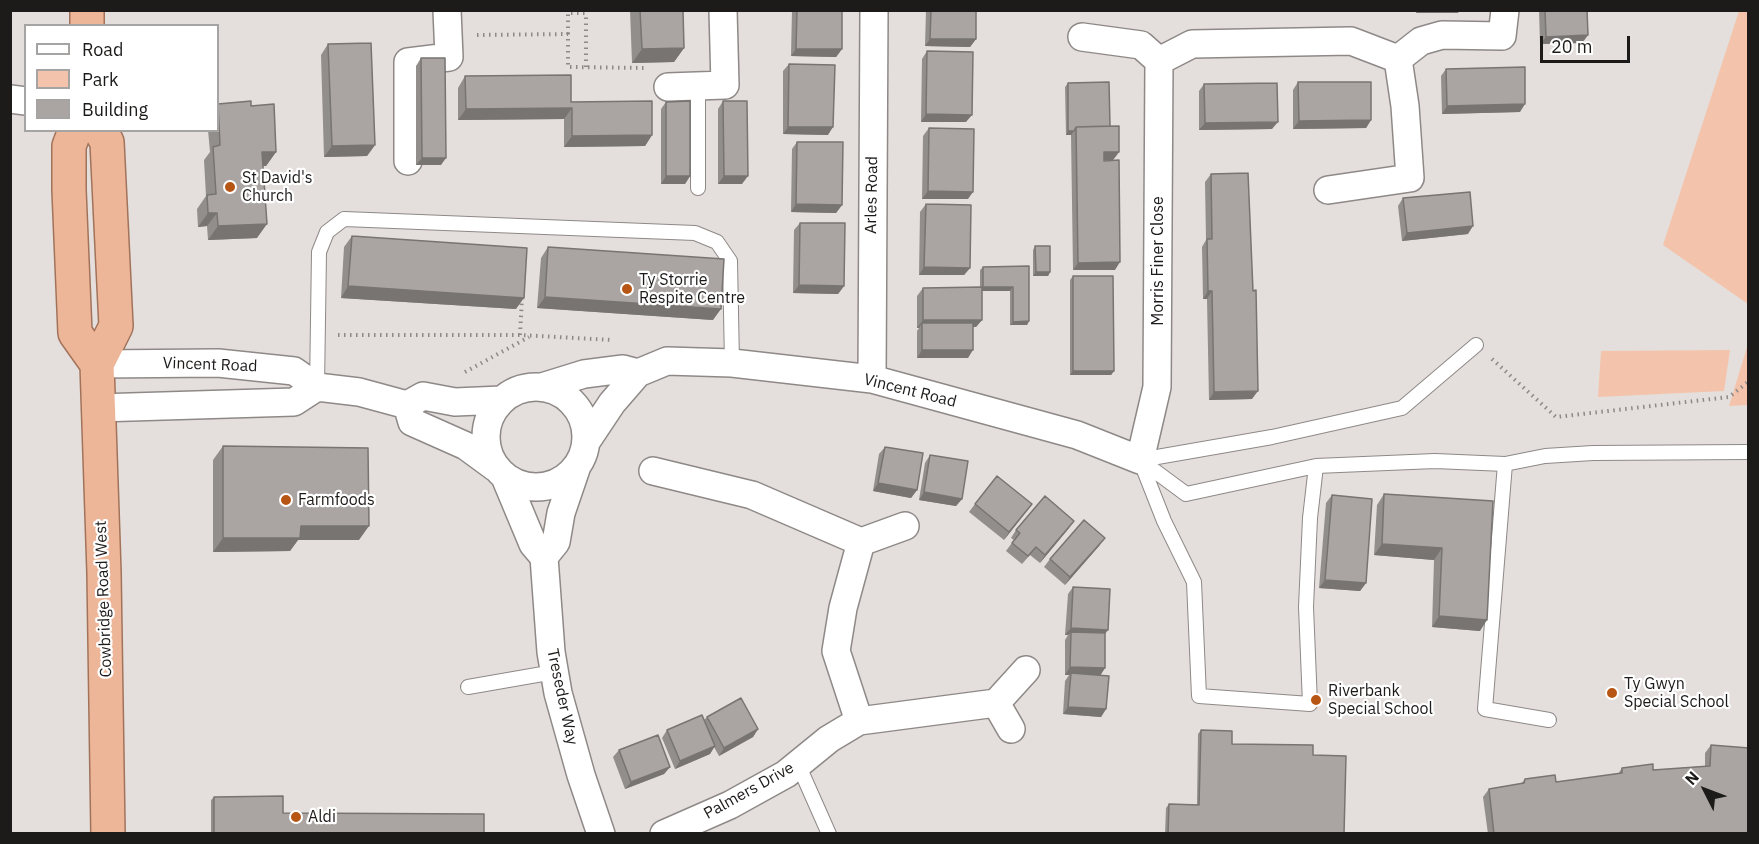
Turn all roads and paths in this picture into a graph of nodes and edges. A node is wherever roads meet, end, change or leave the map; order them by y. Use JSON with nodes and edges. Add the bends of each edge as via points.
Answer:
{"nodes":[{"id":1,"x":723,"y":10,"type":"edge"},
{"id":2,"x":874,"y":10,"type":"edge"},
{"id":3,"x":1505,"y":10,"type":"edge"},
{"id":4,"x":586,"y":12,"type":"edge"},
{"id":5,"x":447,"y":23,"type":"edge"},
{"id":6,"x":568,"y":34,"type":"junction"},
{"id":7,"x":1082,"y":37,"type":"dead end"},
{"id":8,"x":1398,"y":59,"type":"junction"},
{"id":9,"x":1160,"y":61,"type":"junction"},
{"id":10,"x":586,"y":68,"type":"junction"},
{"id":11,"x":698,"y":86,"type":"junction"},
{"id":12,"x":668,"y":87,"type":"joint"},
{"id":13,"x":74,"y":132,"type":"edge"},
{"id":14,"x":101,"y":132,"type":"edge"},
{"id":15,"x":408,"y":161,"type":"dead end"},
{"id":16,"x":698,"y":188,"type":"dead end"},
{"id":17,"x":1328,"y":190,"type":"dead end"},
{"id":18,"x":522,"y":291,"type":"edge"},
{"id":19,"x":520,"y":335,"type":"junction"},
{"id":20,"x":319,"y":336,"type":"junction"},
{"id":21,"x":531,"y":336,"type":"junction"},
{"id":22,"x":623,"y":340,"type":"dead end"},
{"id":23,"x":1476,"y":345,"type":"joint"},
{"id":24,"x":732,"y":363,"type":"junction"},
{"id":25,"x":97,"y":364,"type":"junction"},
{"id":26,"x":638,"y":374,"type":"junction"},
{"id":27,"x":872,"y":379,"type":"junction"},
{"id":28,"x":1749,"y":382,"type":"edge"},
{"id":29,"x":317,"y":387,"type":"junction"},
{"id":30,"x":542,"y":387,"type":"junction"},
{"id":31,"x":502,"y":400,"type":"junction"},
{"id":32,"x":455,"y":402,"type":"junction"},
{"id":33,"x":407,"y":405,"type":"junction"},
{"id":34,"x":98,"y":408,"type":"junction"},
{"id":35,"x":1749,"y":452,"type":"edge"},
{"id":36,"x":582,"y":454,"type":"junction"},
{"id":37,"x":1140,"y":460,"type":"junction"},
{"id":38,"x":1505,"y":464,"type":"junction"},
{"id":39,"x":1316,"y":465,"type":"junction"},
{"id":40,"x":653,"y":471,"type":"dead end"},
{"id":41,"x":500,"y":472,"type":"junction"},
{"id":42,"x":905,"y":526,"type":"dead end"},
{"id":43,"x":861,"y":542,"type":"junction"},
{"id":44,"x":544,"y":557,"type":"junction"},
{"id":45,"x":1026,"y":670,"type":"dead end"},
{"id":46,"x":554,"y":672,"type":"junction"},
{"id":47,"x":468,"y":687,"type":"dead end"},
{"id":48,"x":996,"y":703,"type":"junction"},
{"id":49,"x":1549,"y":720,"type":"dead end"},
{"id":50,"x":859,"y":721,"type":"junction"},
{"id":51,"x":1011,"y":729,"type":"dead end"},
{"id":52,"x":798,"y":764,"type":"junction"},
{"id":53,"x":108,"y":834,"type":"edge"},
{"id":54,"x":601,"y":834,"type":"edge"},
{"id":55,"x":664,"y":834,"type":"edge"},
{"id":56,"x":829,"y":834,"type":"edge"}],
"edges":[{"from":1,"to":11,"type":"street","via":[[725,85]]},
{"from":2,"to":27,"type":"street","name":"Arles Road"},
{"from":3,"to":8,"type":"street","via":[[1502,36],[1442,35],[1422,41]]},
{"from":4,"to":6,"type":"path","via":[[568,13]]},
{"from":4,"to":10,"type":"path"},
{"from":5,"to":6,"type":"path"},
{"from":5,"to":15,"type":"street","via":[[449,57],[408,62]]},
{"from":6,"to":10,"type":"path","via":[[568,67]]},
{"from":7,"to":9,"type":"street","via":[[1141,45]]},
{"from":8,"to":9,"type":"street","via":[[1351,41],[1192,44]]},
{"from":8,"to":17,"type":"street","via":[[1410,177]]},
{"from":9,"to":37,"type":"street","name":"Morris Finer Close","via":[[1157,387]]},
{"from":10,"to":12,"type":"path","via":[[652,68]]},
{"from":11,"to":12,"type":"street"},
{"from":11,"to":16,"type":"lane"},
{"from":13,"to":25,"type":"highway","via":[[69,146],[69,190],[75,333]]},
{"from":14,"to":25,"type":"highway","name":"Cowbridge Road West","via":[[107,142],[116,326]]},
{"from":18,"to":19,"type":"path"},
{"from":19,"to":20,"type":"path"},
{"from":19,"to":21,"type":"path"},
{"from":20,"to":24,"type":"lane","via":[[319,252],[327,232],[344,219],[695,233],[717,242],[730,261]]},
{"from":20,"to":29,"type":"lane"},
{"from":21,"to":22,"type":"path"},
{"from":21,"to":32,"type":"path","via":[[459,375]]},
{"from":23,"to":28,"type":"path","via":[[1556,417],[1729,397]]},
{"from":23,"to":37,"type":"lane","via":[[1402,408],[1272,437]]},
{"from":24,"to":26,"type":"street","name":"Vincent Road","via":[[667,361]]},
{"from":24,"to":27,"type":"street","name":"Vincent Road"},
{"from":25,"to":29,"type":"street","name":"Vincent Road","via":[[218,363],[294,370]]},
{"from":25,"to":34,"type":"highway","name":"Cowbridge Road West"},
{"from":26,"to":30,"type":"street","name":"Vincent Road","via":[[623,369],[584,374]]},
{"from":26,"to":36,"type":"street","name":"Vincent Road","via":[[612,403]]},
{"from":27,"to":37,"type":"street","name":"Vincent Road","via":[[1077,435]]},
{"from":29,"to":33,"type":"street","name":"Vincent Road","via":[[359,392]]},
{"from":29,"to":34,"type":"street","via":[[294,402]]},
{"from":30,"to":31,"type":"street","name":"Vincent Road","via":[[518,390]]},
{"from":30,"to":36,"type":"street","via":[[557,391],[580,412],[585,427]]},
{"from":31,"to":32,"type":"street","name":"Vincent Road"},
{"from":31,"to":41,"type":"street","via":[[486,428],[489,456]]},
{"from":32,"to":33,"type":"street","name":"Vincent Road","via":[[423,396]]},
{"from":33,"to":41,"type":"street","name":"Vincent Road","via":[[412,422],[466,446]]},
{"from":34,"to":53,"type":"highway","name":"Cowbridge Road West"},
{"from":35,"to":38,"type":"lane","via":[[1593,453]]},
{"from":36,"to":41,"type":"street","name":"Vincent Road","via":[[566,478],[551,485],[519,485]]},
{"from":36,"to":44,"type":"street","via":[[561,513],[556,542]]},
{"from":37,"to":39,"type":"lane","via":[[1186,494]]},
{"from":37,"to":39,"type":"lane","via":[[1194,582],[1199,696],[1310,704],[1306,607]]},
{"from":38,"to":39,"type":"lane","via":[[1436,461]]},
{"from":38,"to":49,"type":"lane","via":[[1485,709]]},
{"from":40,"to":43,"type":"street","via":[[752,495]]},
{"from":41,"to":44,"type":"street","name":"Treseder Way","via":[[533,544]]},
{"from":42,"to":43,"type":"street"},
{"from":43,"to":50,"type":"street","via":[[836,651]]},
{"from":44,"to":46,"type":"street","name":"Treseder Way"},
{"from":45,"to":48,"type":"street"},
{"from":46,"to":47,"type":"lane"},
{"from":46,"to":54,"type":"street","name":"Treseder Way"},
{"from":48,"to":50,"type":"street","name":"Palmers Drive"},
{"from":48,"to":51,"type":"street"},
{"from":50,"to":52,"type":"street","name":"Palmers Drive"},
{"from":52,"to":55,"type":"street","name":"Palmers Drive","via":[[730,805]]},
{"from":52,"to":56,"type":"lane"}]}
